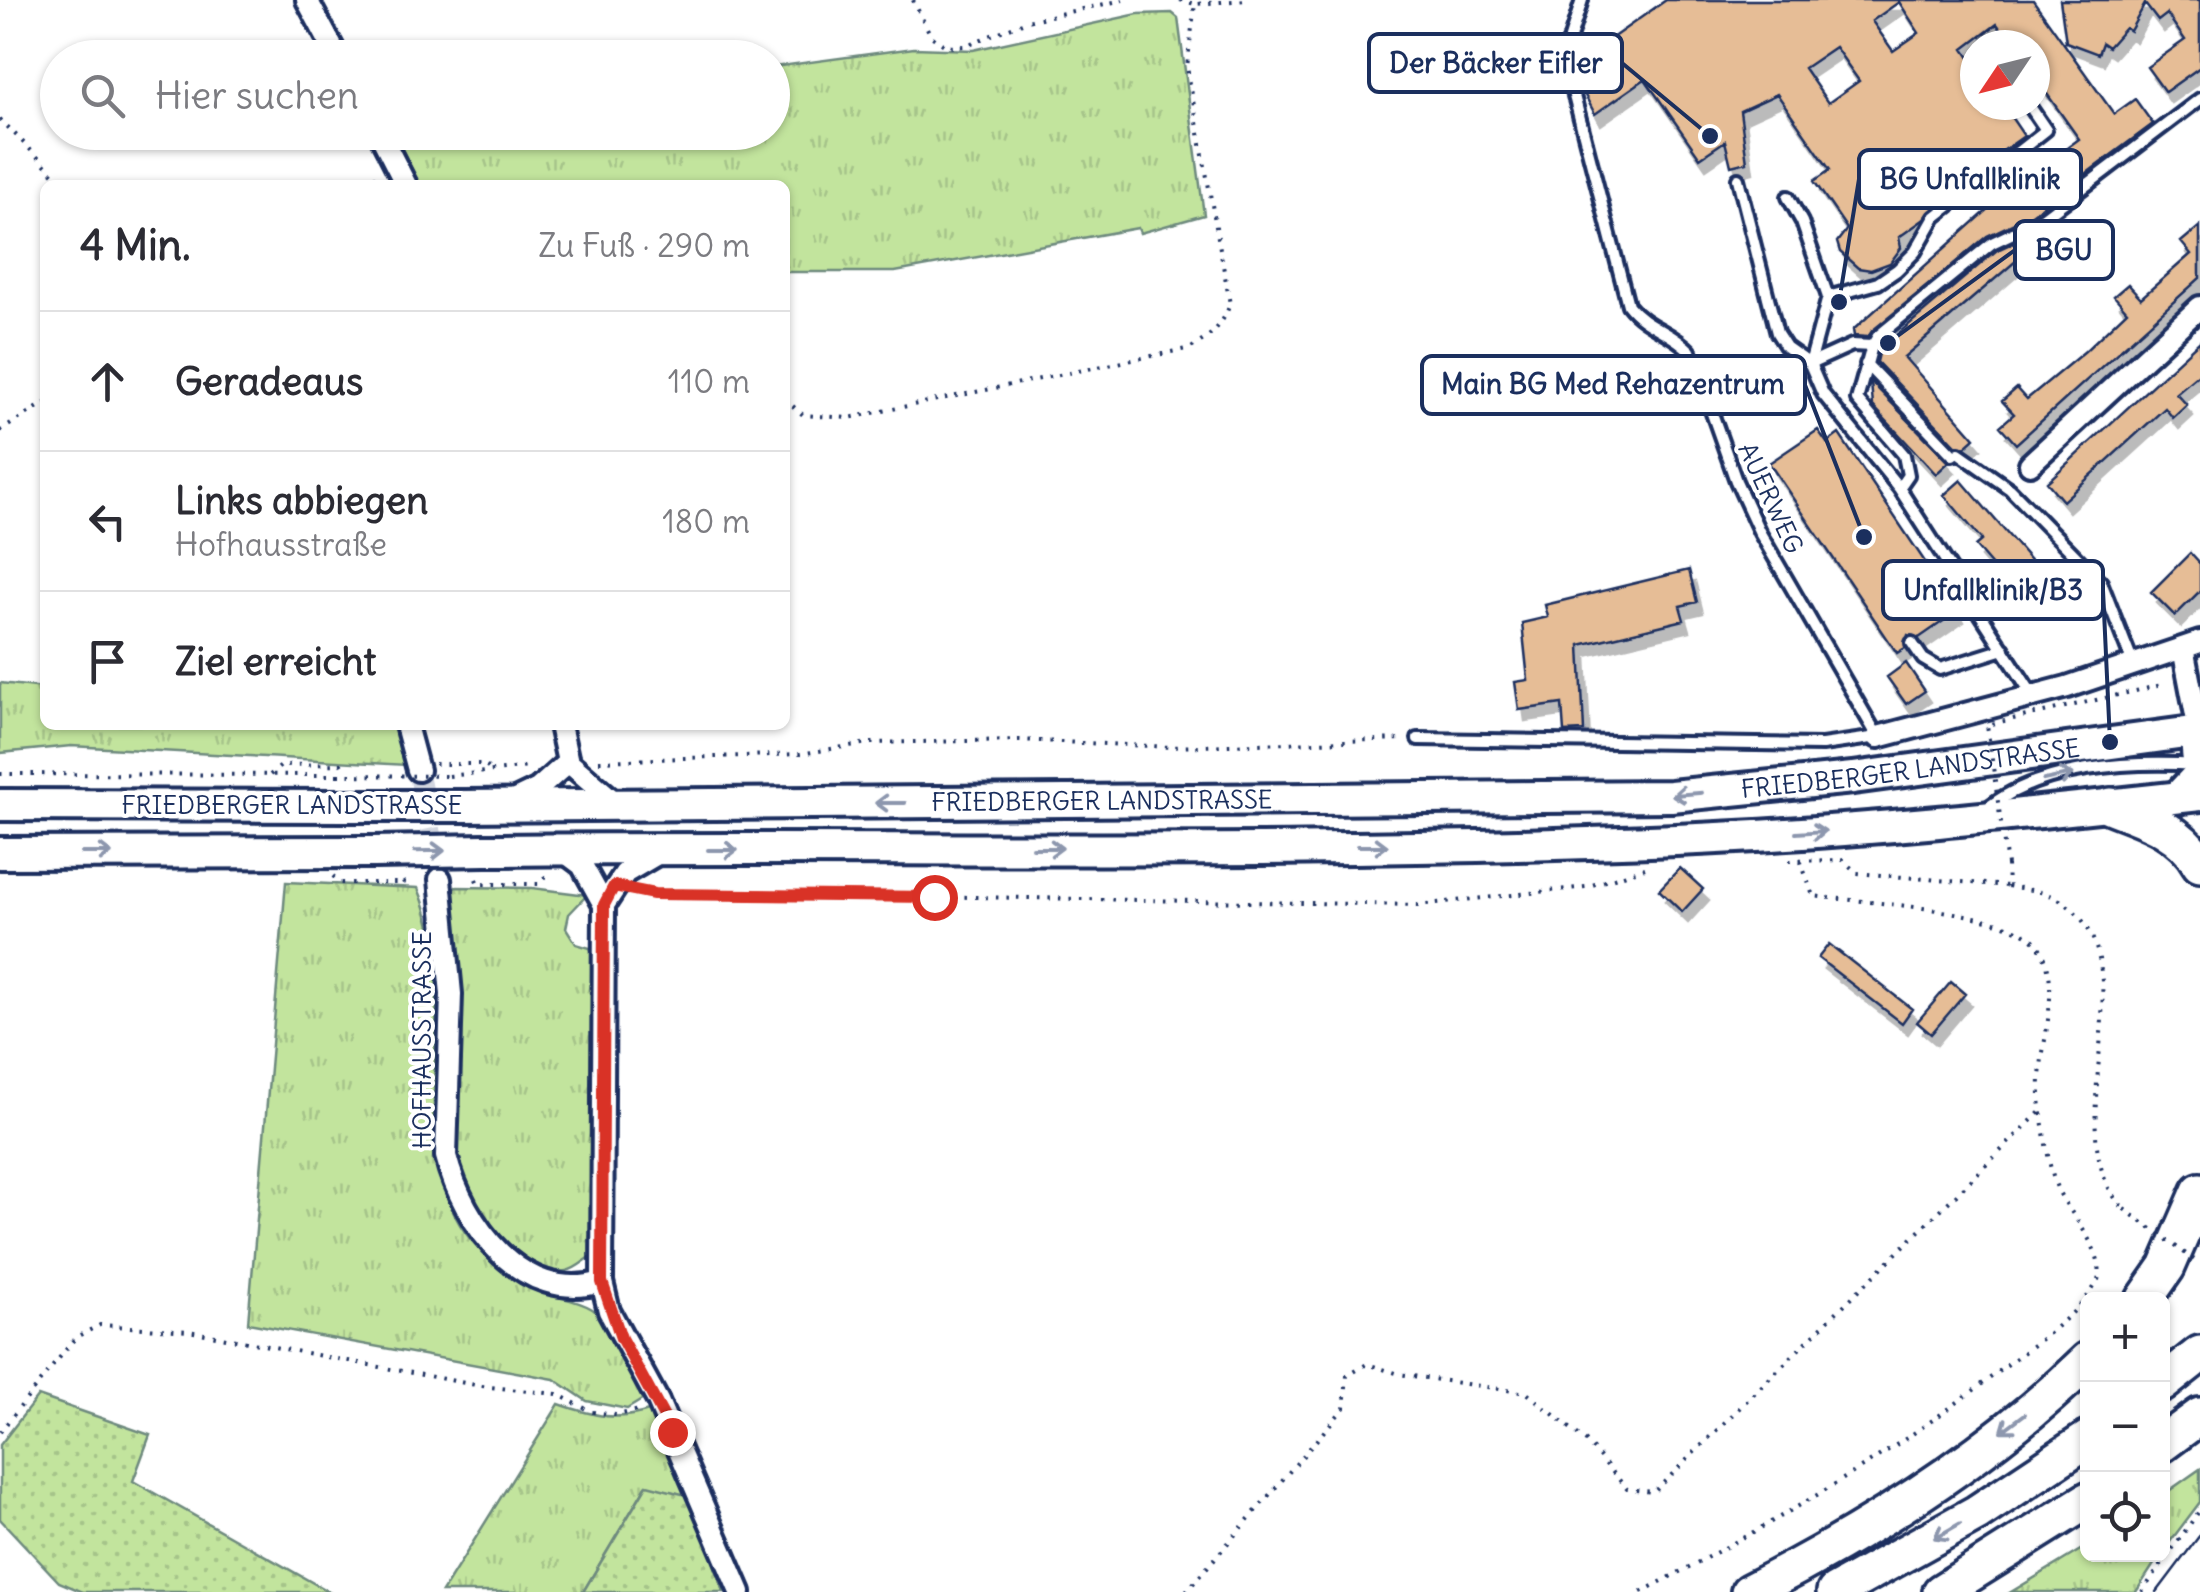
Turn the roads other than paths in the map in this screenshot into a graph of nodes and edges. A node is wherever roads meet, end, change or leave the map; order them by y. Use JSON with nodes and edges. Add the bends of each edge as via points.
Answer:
{"nodes":[{"id":1,"x":307,"y":0,"type":"edge"},
{"id":2,"x":1582,"y":0,"type":"edge"},
{"id":3,"x":328,"y":40,"type":"edge"},
{"id":4,"x":2200,"y":100,"type":"edge"},
{"id":5,"x":2039,"y":120,"type":"edge"},
{"id":6,"x":388,"y":150,"type":"edge"},
{"id":7,"x":1738,"y":179,"type":"dead end"},
{"id":8,"x":403,"y":180,"type":"edge"},
{"id":9,"x":1788,"y":197,"type":"dead end"},
{"id":10,"x":1828,"y":298,"type":"junction"},
{"id":11,"x":2200,"y":307,"type":"edge"},
{"id":12,"x":1872,"y":346,"type":"junction"},
{"id":13,"x":1810,"y":364,"type":"junction"},
{"id":14,"x":1866,"y":364,"type":"junction"},
{"id":15,"x":2030,"y":464,"type":"dead end"},
{"id":16,"x":1899,"y":488,"type":"junction"},
{"id":17,"x":1912,"y":642,"type":"dead end"},
{"id":18,"x":2192,"y":645,"type":"edge"},
{"id":19,"x":2004,"y":649,"type":"junction"},
{"id":20,"x":2134,"y":666,"type":"junction"},
{"id":21,"x":2032,"y":694,"type":"junction"},
{"id":22,"x":407,"y":730,"type":"edge"},
{"id":23,"x":561,"y":730,"type":"edge"},
{"id":24,"x":1878,"y":737,"type":"junction"},
{"id":25,"x":1418,"y":739,"type":"road end"},
{"id":26,"x":2200,"y":748,"type":"edge"},
{"id":27,"x":568,"y":762,"type":"junction"},
{"id":28,"x":418,"y":770,"type":"tunnel mouth"},
{"id":29,"x":2200,"y":795,"type":"edge"},
{"id":30,"x":2169,"y":798,"type":"junction"},
{"id":31,"x":618,"y":804,"type":"junction"},
{"id":32,"x":0,"y":805,"type":"edge"},
{"id":33,"x":503,"y":805,"type":"junction"},
{"id":34,"x":2111,"y":806,"type":"junction"},
{"id":35,"x":1973,"y":820,"type":"junction"},
{"id":36,"x":665,"y":850,"type":"junction"},
{"id":37,"x":0,"y":853,"type":"edge"},
{"id":38,"x":555,"y":861,"type":"junction"},
{"id":39,"x":2200,"y":864,"type":"edge"},
{"id":40,"x":440,"y":878,"type":"tunnel mouth"},
{"id":41,"x":610,"y":895,"type":"junction"},
{"id":42,"x":2200,"y":1192,"type":"edge"},
{"id":43,"x":602,"y":1282,"type":"junction"},
{"id":44,"x":2150,"y":1292,"type":"edge"},
{"id":45,"x":2200,"y":1354,"type":"edge"},
{"id":46,"x":2080,"y":1367,"type":"edge"},
{"id":47,"x":2165,"y":1382,"type":"edge"},
{"id":48,"x":2200,"y":1416,"type":"edge"},
{"id":49,"x":2170,"y":1438,"type":"edge"},
{"id":50,"x":2080,"y":1445,"type":"edge"},
{"id":51,"x":2080,"y":1505,"type":"edge"},
{"id":52,"x":740,"y":1592,"type":"edge"},
{"id":53,"x":1750,"y":1592,"type":"edge"},
{"id":54,"x":1835,"y":1592,"type":"edge"},
{"id":55,"x":1941,"y":1592,"type":"edge"}],
"edges":[{"from":1,"to":3,"type":"street"},
{"from":2,"to":24,"type":"lane","name":"AUERWEG","via":[[1564,57],[1628,304],[1638,319],[1690,350],[1760,532]]},
{"from":4,"to":12,"type":"lane","via":[[2042,219],[1992,243]]},
{"from":5,"to":10,"type":"lane","via":[[2046,130],[1946,206],[1898,270],[1878,284]]},
{"from":6,"to":8,"type":"street"},
{"from":7,"to":13,"type":"lane","via":[[1777,333]]},
{"from":9,"to":10,"type":"lane"},
{"from":10,"to":13,"type":"lane"},
{"from":11,"to":15,"type":"street"},
{"from":12,"to":13,"type":"lane","via":[[1852,345]]},
{"from":12,"to":14,"type":"lane"},
{"from":13,"to":16,"type":"lane","via":[[1823,394]]},
{"from":14,"to":16,"type":"lane","via":[[1857,400],[1904,455],[1908,475]]},
{"from":14,"to":20,"type":"lane","via":[[1956,454],[2010,489],[2101,582]]},
{"from":16,"to":19,"type":"lane"},
{"from":17,"to":19,"type":"lane","via":[[1940,670]]},
{"from":18,"to":20,"type":"street","name":"FRIEDBERGER LANDSTRASSE"},
{"from":18,"to":26,"type":"street"},
{"from":19,"to":21,"type":"lane"},
{"from":20,"to":21,"type":"street","name":"FRIEDBERGER LANDSTRASSE"},
{"from":21,"to":24,"type":"street","name":"FRIEDBERGER LANDSTRASSE"},
{"from":22,"to":28,"type":"street"},
{"from":23,"to":27,"type":"street"},
{"from":24,"to":25,"type":"lane","via":[[1822,745]]},
{"from":26,"to":30,"type":"street"},
{"from":26,"to":31,"type":"main road","name":"FRIEDBERGER LANDSTRASSE","one_way":true,"via":[[1672,796]]},
{"from":35,"to":26,"type":"lane","one_way":true,"via":[[2009,791],[2060,775],[2163,763]]},
{"from":27,"to":31,"type":"street"},
{"from":27,"to":33,"type":"street","via":[[538,789]]},
{"from":29,"to":30,"type":"main road","name":"FRIEDBERGER LANDSTRASSE"},
{"from":30,"to":34,"type":"main road","name":"FRIEDBERGER LANDSTRASSE"},
{"from":31,"to":33,"type":"main road","name":"FRIEDBERGER LANDSTRASSE"},
{"from":32,"to":33,"type":"main road","name":"FRIEDBERGER LANDSTRASSE","bridge":true},
{"from":34,"to":35,"type":"main road","name":"FRIEDBERGER LANDSTRASSE"},
{"from":34,"to":39,"type":"highway","via":[[2164,828]]},
{"from":36,"to":35,"type":"main road","name":"FRIEDBERGER LANDSTRASSE","one_way":true,"via":[[1532,844]]},
{"from":36,"to":38,"type":"main road","name":"FRIEDBERGER LANDSTRASSE"},
{"from":36,"to":41,"type":"street","via":[[640,860]]},
{"from":37,"to":38,"type":"main road","name":"FRIEDBERGER LANDSTRASSE","one_way":true,"bridge":true,"via":[[374,852],[481,864]]},
{"from":38,"to":41,"type":"street","via":[[582,865]]},
{"from":40,"to":43,"type":"street","name":"HOFHAUSSTRASSE","via":[[450,942],[446,1156],[453,1184],[494,1249],[528,1274],[580,1288]]},
{"from":41,"to":43,"type":"street"},
{"from":42,"to":44,"type":"highway"},
{"from":43,"to":52,"type":"street","via":[[621,1338],[658,1402]]},
{"from":45,"to":47,"type":"highway"},
{"from":46,"to":53,"type":"highway","one_way":true,"via":[[1908,1499]]},
{"from":48,"to":49,"type":"highway"},
{"from":50,"to":54,"type":"highway","one_way":true,"via":[[1977,1513]]},
{"from":51,"to":55,"type":"highway"}]}
